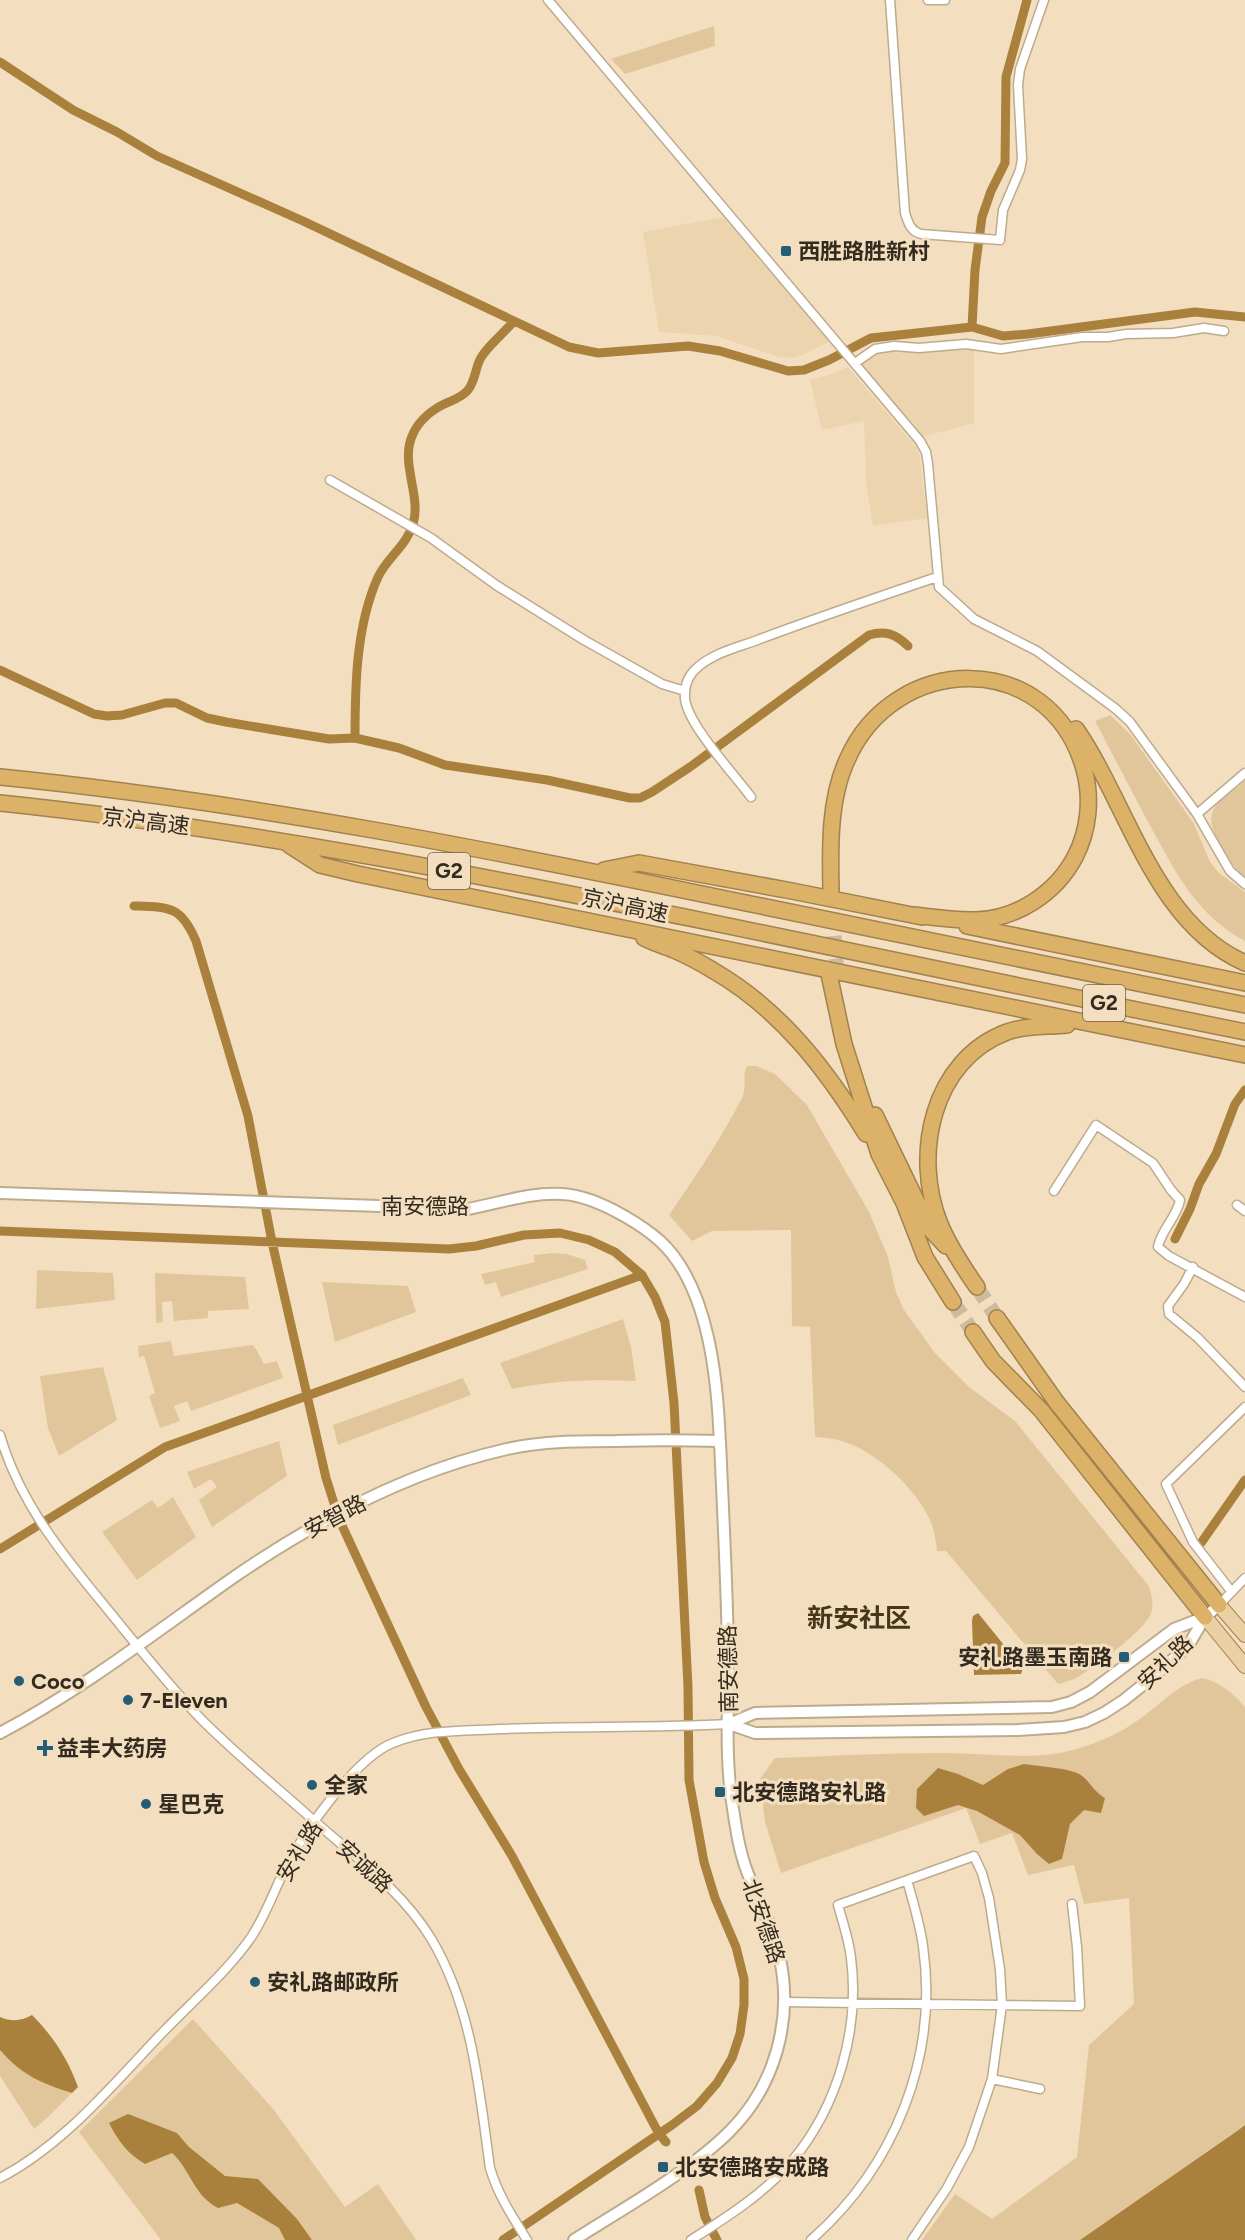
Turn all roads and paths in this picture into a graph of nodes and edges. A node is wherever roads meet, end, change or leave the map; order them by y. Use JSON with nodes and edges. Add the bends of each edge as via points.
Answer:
{"nodes":[{"id":1,"x":548,"y":0,"type":"edge"},
{"id":2,"x":890,"y":0,"type":"edge"},
{"id":3,"x":928,"y":0,"type":"edge"},
{"id":4,"x":945,"y":0,"type":"edge"},
{"id":5,"x":1044,"y":0,"type":"edge"},
{"id":6,"x":1224,"y":331,"type":"dead end"},
{"id":7,"x":854,"y":362,"type":"junction"},
{"id":8,"x":330,"y":480,"type":"dead end"},
{"id":9,"x":937,"y":577,"type":"junction"},
{"id":10,"x":950,"y":675,"type":"junction"},
{"id":11,"x":685,"y":692,"type":"junction"},
{"id":12,"x":1245,"y":773,"type":"edge"},
{"id":13,"x":0,"y":777,"type":"edge"},
{"id":14,"x":751,"y":797,"type":"dead end"},
{"id":15,"x":0,"y":803,"type":"edge"},
{"id":16,"x":1197,"y":814,"type":"junction"},
{"id":17,"x":284,"y":841,"type":"junction"},
{"id":18,"x":595,"y":872,"type":"junction"},
{"id":19,"x":1245,"y":884,"type":"edge"},
{"id":20,"x":827,"y":890,"type":"tunnel mouth"},
{"id":21,"x":913,"y":915,"type":"junction"},
{"id":22,"x":626,"y":927,"type":"junction"},
{"id":23,"x":1245,"y":963,"type":"edge"},
{"id":24,"x":1242,"y":982,"type":"edge"},
{"id":25,"x":1245,"y":1005,"type":"edge"},
{"id":26,"x":1081,"y":1021,"type":"junction"},
{"id":27,"x":1245,"y":1032,"type":"edge"},
{"id":28,"x":1245,"y":1054,"type":"edge"},
{"id":29,"x":879,"y":1154,"type":"junction"},
{"id":30,"x":1054,"y":1191,"type":"dead end"},
{"id":31,"x":0,"y":1193,"type":"edge"},
{"id":32,"x":1237,"y":1205,"type":"dead end"},
{"id":33,"x":1245,"y":1211,"type":"edge"},
{"id":34,"x":958,"y":1260,"type":"junction"},
{"id":35,"x":1193,"y":1268,"type":"junction"},
{"id":36,"x":977,"y":1287,"type":"tunnel mouth"},
{"id":37,"x":1245,"y":1297,"type":"edge"},
{"id":38,"x":953,"y":1302,"type":"tunnel mouth"},
{"id":39,"x":997,"y":1318,"type":"tunnel mouth"},
{"id":40,"x":973,"y":1332,"type":"tunnel mouth"},
{"id":41,"x":1245,"y":1387,"type":"edge"},
{"id":42,"x":1245,"y":1407,"type":"edge"},
{"id":43,"x":0,"y":1435,"type":"edge"},
{"id":44,"x":720,"y":1441,"type":"junction"},
{"id":45,"x":1245,"y":1578,"type":"edge"},
{"id":46,"x":1231,"y":1591,"type":"junction"},
{"id":47,"x":1219,"y":1605,"type":"junction"},
{"id":48,"x":1205,"y":1617,"type":"junction"},
{"id":49,"x":1245,"y":1635,"type":"edge"},
{"id":50,"x":139,"y":1646,"type":"junction"},
{"id":51,"x":1245,"y":1666,"type":"edge"},
{"id":52,"x":729,"y":1724,"type":"junction"},
{"id":53,"x":0,"y":1732,"type":"edge"},
{"id":54,"x":315,"y":1821,"type":"junction"},
{"id":55,"x":907,"y":1880,"type":"junction"},
{"id":56,"x":1072,"y":1904,"type":"dead end"},
{"id":57,"x":784,"y":2002,"type":"junction"},
{"id":58,"x":852,"y":2003,"type":"junction"},
{"id":59,"x":926,"y":2004,"type":"junction"},
{"id":60,"x":1002,"y":2005,"type":"junction"},
{"id":61,"x":992,"y":2079,"type":"junction"},
{"id":62,"x":1040,"y":2089,"type":"dead end"},
{"id":63,"x":0,"y":2178,"type":"edge"},
{"id":64,"x":526,"y":2239,"type":"edge"},
{"id":65,"x":574,"y":2240,"type":"edge"},
{"id":66,"x":691,"y":2240,"type":"edge"},
{"id":67,"x":811,"y":2240,"type":"edge"},
{"id":68,"x":912,"y":2240,"type":"edge"}],
"edges":[{"from":1,"to":7,"type":"street"},
{"from":2,"to":5,"type":"street","via":[[908,220],[915,233],[1000,240],[1003,210],[1022,159],[1020,69]]},
{"from":3,"to":4,"type":"street"},
{"from":6,"to":7,"type":"street","via":[[1204,328],[1082,337],[1000,349],[966,344],[894,346],[875,349]]},
{"from":7,"to":9,"type":"street","via":[[926,453]]},
{"from":8,"to":11,"type":"street","via":[[405,522],[584,640],[662,684]]},
{"from":9,"to":11,"type":"street","via":[[717,655],[698,667],[687,681]]},
{"from":9,"to":16,"type":"street","via":[[939,587],[974,619],[1037,651],[1116,710],[1146,742]]},
{"from":10,"to":20,"type":"highway","via":[[909,688],[866,727],[846,761],[835,798]]},
{"from":10,"to":21,"type":"highway","via":[[986,679],[1023,691],[1039,701],[1075,744],[1087,780],[1088,816],[1080,845],[1059,881],[1014,912],[986,920]]},
{"from":10,"to":23,"type":"highway","via":[[965,670],[1008,676],[1052,702],[1083,740],[1151,869],[1187,919]]},
{"from":11,"to":14,"type":"street","via":[[687,707]]},
{"from":12,"to":16,"type":"street"},
{"from":13,"to":18,"type":"highway","name":"京沪高速","number":"G2","via":[[289,816]]},
{"from":15,"to":17,"type":"highway","name":"京沪高速","number":"G2"},
{"from":16,"to":19,"type":"street","via":[[1230,871]]},
{"from":17,"to":22,"type":"highway","via":[[320,865]]},
{"from":17,"to":27,"type":"highway","name":"京沪高速","number":"G2","via":[[566,893]]},
{"from":18,"to":21,"type":"highway","via":[[639,863]]},
{"from":18,"to":25,"type":"highway","name":"京沪高速","number":"G2"},
{"from":21,"to":24,"type":"highway"},
{"from":22,"to":26,"type":"highway"},
{"from":22,"to":29,"type":"highway","via":[[715,971],[756,999],[827,1073]]},
{"from":26,"to":28,"type":"highway"},
{"from":26,"to":34,"type":"highway","via":[[1032,1026],[985,1043],[966,1059],[939,1100],[927,1147],[928,1172],[939,1223]]},
{"from":29,"to":34,"type":"highway","via":[[844,1044],[833,975],[868,1098],[889,1147],[930,1228]]},
{"from":29,"to":38,"type":"highway","via":[[925,1257]]},
{"from":30,"to":35,"type":"street","via":[[1096,1125],[1153,1163],[1180,1200],[1158,1247]]},
{"from":31,"to":44,"type":"street","name":"南安德路","via":[[468,1209],[526,1195],[563,1194],[588,1199],[611,1208],[661,1242],[692,1289],[714,1362]]},
{"from":32,"to":33,"type":"street"},
{"from":34,"to":36,"type":"highway"},
{"from":35,"to":37,"type":"street"},
{"from":35,"to":41,"type":"street","via":[[1167,1310]]},
{"from":39,"to":47,"type":"highway","via":[[1057,1403]]},
{"from":40,"to":48,"type":"highway","via":[[993,1361],[1041,1410]]},
{"from":42,"to":46,"type":"street","via":[[1166,1484],[1193,1542]]},
{"from":43,"to":50,"type":"street","name":"安诚路","via":[[14,1476],[36,1517]]},
{"from":44,"to":50,"type":"street","name":"安智路","via":[[546,1443],[510,1448],[415,1477],[326,1520],[236,1576]]},
{"from":44,"to":52,"type":"street","name":"南安德路"},
{"from":45,"to":46,"type":"street"},
{"from":46,"to":47,"type":"street"},
{"from":47,"to":48,"type":"street"},
{"from":47,"to":49,"type":"main road"},
{"from":48,"to":51,"type":"main road"},
{"from":48,"to":52,"type":"street","name":"安礼路","via":[[1174,1629],[1090,1692],[1052,1707],[755,1713]]},
{"from":48,"to":52,"type":"street","name":"安礼路","via":[[1188,1646],[1124,1700],[1085,1722],[1064,1727],[755,1733]]},
{"from":50,"to":53,"type":"street","name":"安智路"},
{"from":50,"to":54,"type":"street","name":"安诚路","via":[[224,1742]]},
{"from":52,"to":54,"type":"street","name":"安礼路","via":[[431,1733],[393,1743],[371,1754]]},
{"from":52,"to":57,"type":"street","name":"北安德路","via":[[731,1792],[738,1838],[780,1958]]},
{"from":54,"to":63,"type":"street","name":"安礼路","via":[[285,1869],[264,1916],[240,1951],[70,2127],[26,2164]]},
{"from":54,"to":64,"type":"street","name":"安诚路","via":[[396,1893],[431,1939],[468,2025],[490,2168],[502,2201]]},
{"from":55,"to":58,"type":"street","via":[[838,1905],[851,1960]]},
{"from":55,"to":59,"type":"street","via":[[923,1946]]},
{"from":55,"to":60,"type":"street","via":[[974,1856],[996,1931]]},
{"from":56,"to":60,"type":"street","via":[[1080,2006]]},
{"from":57,"to":58,"type":"street"},
{"from":57,"to":65,"type":"street","name":"北安德路","via":[[780,2042],[770,2073],[730,2131],[671,2176]]},
{"from":58,"to":59,"type":"street"},
{"from":58,"to":66,"type":"street","via":[[838,2079],[811,2134],[774,2180]]},
{"from":59,"to":60,"type":"street"},
{"from":59,"to":67,"type":"street","via":[[917,2067],[893,2137],[845,2208]]},
{"from":60,"to":61,"type":"street"},
{"from":61,"to":62,"type":"street"},
{"from":61,"to":68,"type":"street","via":[[969,2147]]}]}
